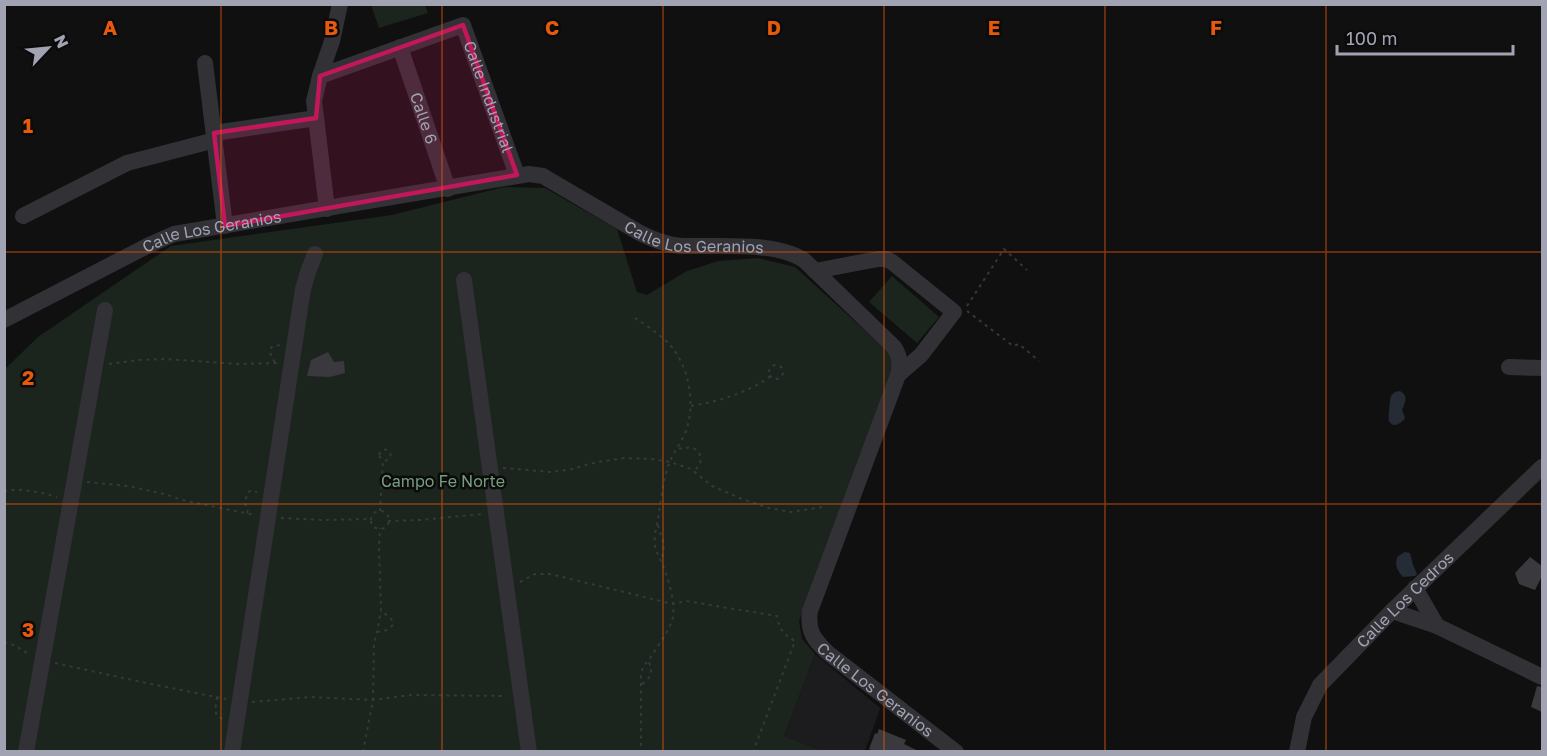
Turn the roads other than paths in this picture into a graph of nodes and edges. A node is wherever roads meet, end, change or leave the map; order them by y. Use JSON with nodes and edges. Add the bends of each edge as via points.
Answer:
{"nodes":[{"id":1,"x":340,"y":4,"type":"edge"},
{"id":2,"x":400,"y":47,"type":"junction"},
{"id":3,"x":205,"y":63,"type":"dead end"},
{"id":4,"x":320,"y":76,"type":"junction"},
{"id":5,"x":316,"y":118,"type":"junction"},
{"id":6,"x":214,"y":136,"type":"junction"},
{"id":7,"x":517,"y":175,"type":"junction"},
{"id":8,"x":448,"y":189,"type":"junction"},
{"id":9,"x":327,"y":209,"type":"junction"},
{"id":10,"x":23,"y":216,"type":"dead end"},
{"id":11,"x":225,"y":226,"type":"junction"},
{"id":12,"x":315,"y":254,"type":"dead end"},
{"id":13,"x":815,"y":271,"type":"junction"},
{"id":14,"x":464,"y":280,"type":"dead end"},
{"id":15,"x":105,"y":310,"type":"dead end"},
{"id":16,"x":4,"y":320,"type":"edge"},
{"id":17,"x":1509,"y":367,"type":"dead end"},
{"id":18,"x":1542,"y":368,"type":"edge"},
{"id":19,"x":898,"y":375,"type":"junction"},
{"id":20,"x":1542,"y":467,"type":"edge"},
{"id":21,"x":1415,"y":588,"type":"junction"},
{"id":22,"x":1392,"y":611,"type":"junction"},
{"id":23,"x":1437,"y":626,"type":"junction"},
{"id":24,"x":1542,"y":677,"type":"edge"},
{"id":25,"x":26,"y":752,"type":"edge"},
{"id":26,"x":232,"y":752,"type":"edge"},
{"id":27,"x":529,"y":752,"type":"edge"},
{"id":28,"x":957,"y":752,"type":"edge"},
{"id":29,"x":1297,"y":752,"type":"edge"}],
"edges":[{"from":1,"to":4,"type":"street"},
{"from":2,"to":4,"type":"street","name":"Calle Industrial"},
{"from":2,"to":7,"type":"street","name":"Calle Industrial","via":[[463,25]]},
{"from":2,"to":8,"type":"street","name":"Calle 6"},
{"from":3,"to":6,"type":"street"},
{"from":4,"to":5,"type":"street","via":[[314,101]]},
{"from":5,"to":6,"type":"street"},
{"from":5,"to":9,"type":"street"},
{"from":6,"to":10,"type":"street","via":[[127,163]]},
{"from":6,"to":11,"type":"street"},
{"from":7,"to":8,"type":"street","name":"Calle Los Geranios"},
{"from":7,"to":13,"type":"street","name":"Calle Los Geranios","via":[[543,176],[654,240],[683,246],[788,252]]},
{"from":8,"to":9,"type":"street","name":"Calle Los Geranios"},
{"from":9,"to":11,"type":"street","name":"Calle Los Geranios"},
{"from":11,"to":16,"type":"street","name":"Calle Los Geranios","via":[[174,234]]},
{"from":12,"to":26,"type":"street","via":[[303,289]]},
{"from":13,"to":19,"type":"street","name":"Calle Los Geranios","via":[[894,347],[900,360]]},
{"from":13,"to":19,"type":"street","via":[[886,259],[954,312],[921,355]]},
{"from":14,"to":27,"type":"street"},
{"from":15,"to":25,"type":"street"},
{"from":17,"to":18,"type":"street"},
{"from":19,"to":28,"type":"street","name":"Calle Los Geranios","via":[[808,622],[818,644],[828,653]]},
{"from":20,"to":21,"type":"street","name":"Calle Los Cedros"},
{"from":21,"to":22,"type":"street","name":"Calle Los Cedros"},
{"from":21,"to":23,"type":"street"},
{"from":22,"to":23,"type":"street"},
{"from":22,"to":29,"type":"street","name":"Calle Los Cedros","via":[[1320,685],[1304,717]]},
{"from":23,"to":24,"type":"street"}]}
